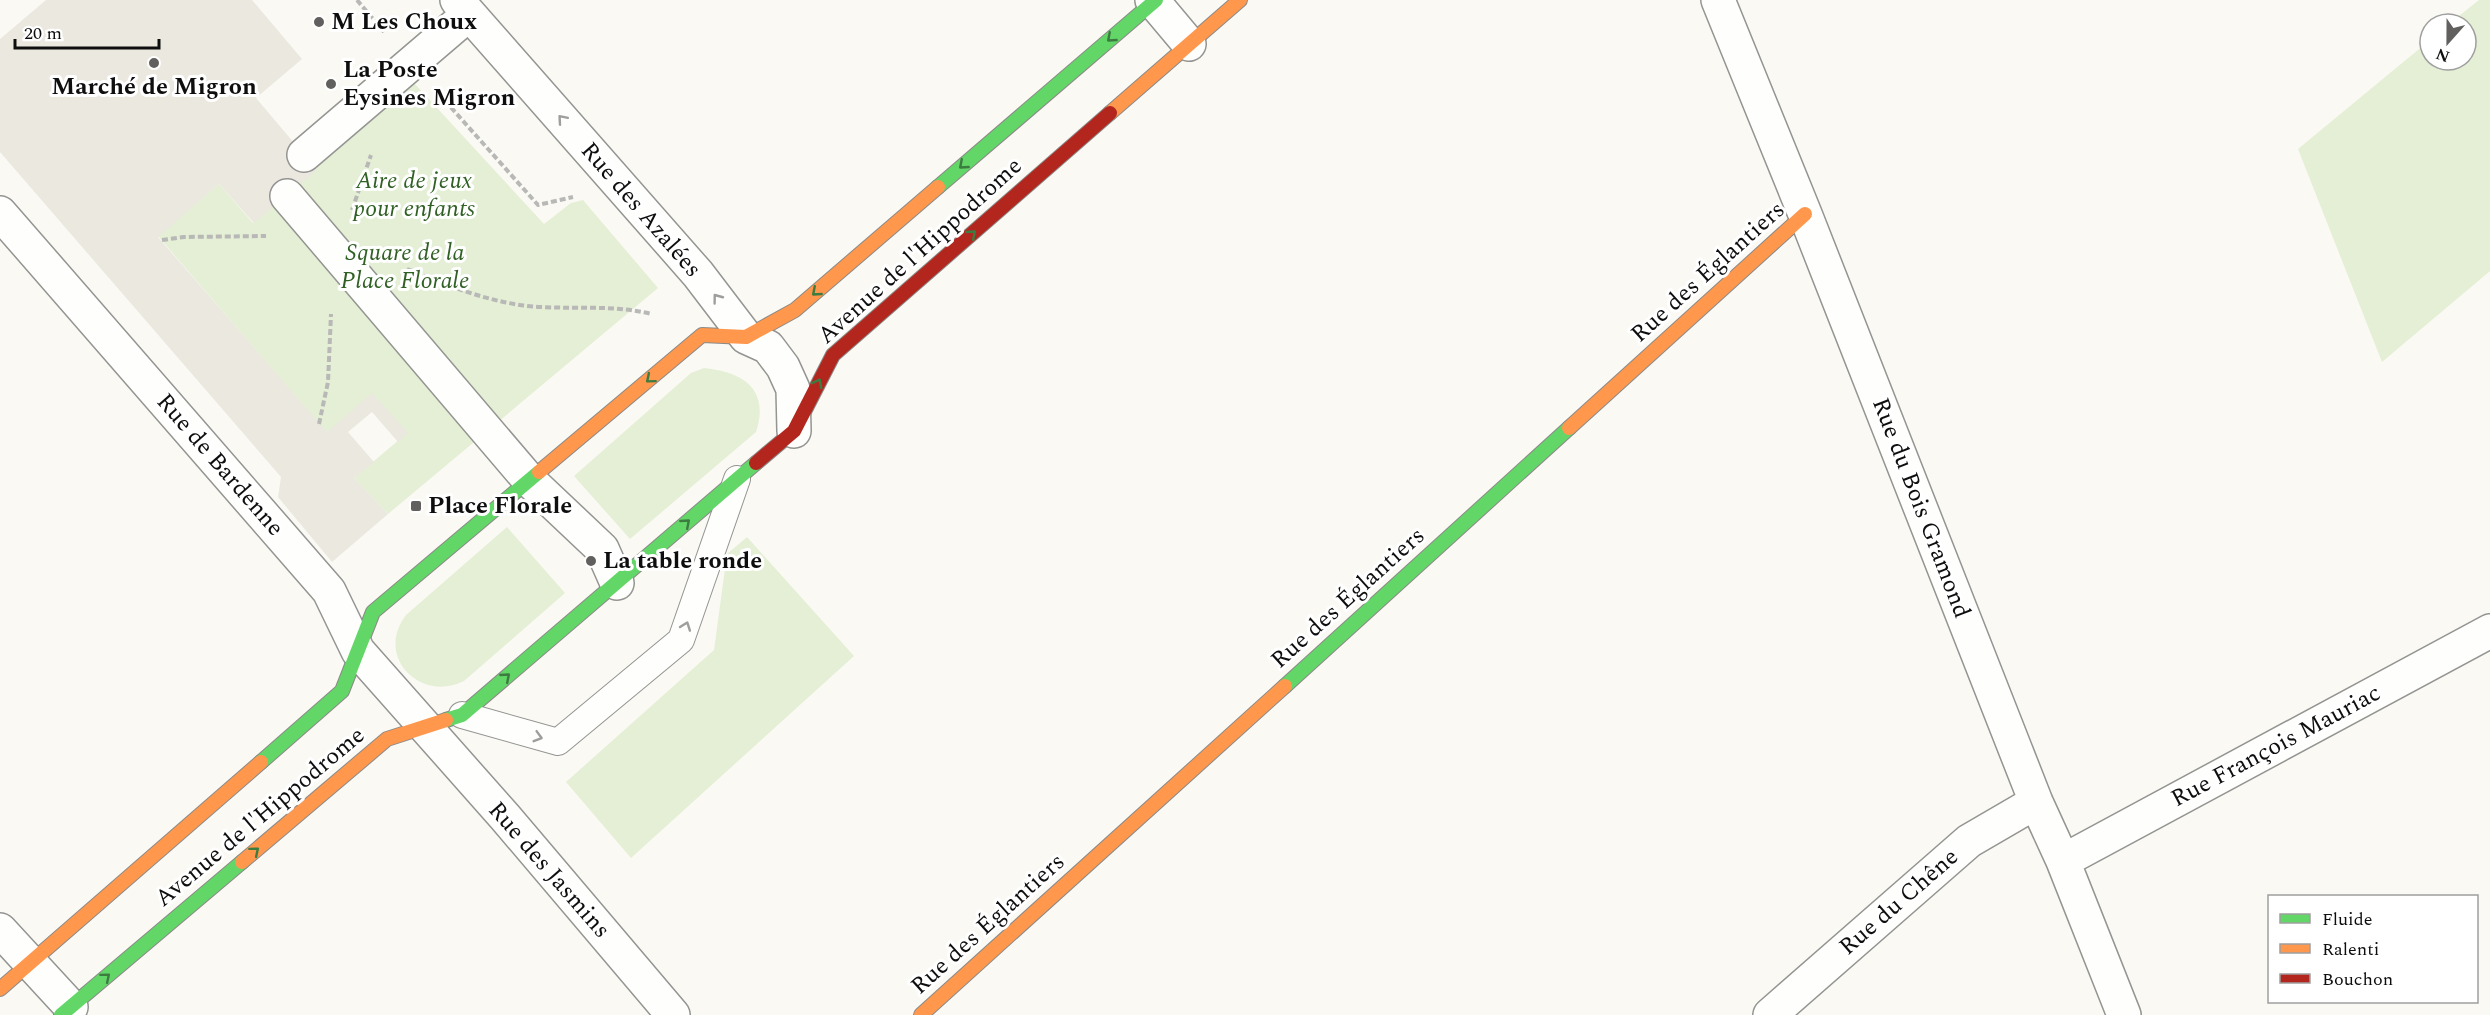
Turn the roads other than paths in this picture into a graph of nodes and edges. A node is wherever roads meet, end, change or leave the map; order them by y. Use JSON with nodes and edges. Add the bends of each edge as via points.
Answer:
{"nodes":[{"id":1,"x":1240,"y":0,"type":"edge"},
{"id":2,"x":1718,"y":0,"type":"edge"},
{"id":3,"x":1154,"y":1,"type":"edge"},
{"id":4,"x":463,"y":7,"type":"edge"},
{"id":5,"x":1188,"y":44,"type":"junction"},
{"id":6,"x":304,"y":155,"type":"dead end"},
{"id":7,"x":287,"y":196,"type":"dead end"},
{"id":8,"x":0,"y":213,"type":"edge"},
{"id":9,"x":1805,"y":214,"type":"junction"},
{"id":10,"x":746,"y":337,"type":"junction"},
{"id":11,"x":794,"y":431,"type":"junction"},
{"id":12,"x":737,"y":479,"type":"junction"},
{"id":13,"x":530,"y":480,"type":"junction"},
{"id":14,"x":617,"y":582,"type":"junction"},
{"id":15,"x":2490,"y":631,"type":"edge"},
{"id":16,"x":358,"y":651,"type":"junction"},
{"id":17,"x":462,"y":715,"type":"junction"},
{"id":18,"x":424,"y":727,"type":"junction"},
{"id":19,"x":2036,"y":802,"type":"junction"},
{"id":20,"x":2063,"y":861,"type":"junction"},
{"id":21,"x":0,"y":930,"type":"edge"},
{"id":22,"x":29,"y":963,"type":"junction"},
{"id":23,"x":0,"y":989,"type":"edge"},
{"id":24,"x":66,"y":1011,"type":"edge"},
{"id":25,"x":673,"y":1015,"type":"edge"},
{"id":26,"x":921,"y":1015,"type":"edge"},
{"id":27,"x":1770,"y":1015,"type":"edge"},
{"id":28,"x":2124,"y":1015,"type":"edge"}],
"edges":[{"from":1,"to":5,"type":"street","name":"Avenue de l'Hippodrome"},
{"from":2,"to":9,"type":"street","name":"Rue du Bois Gramond"},
{"from":3,"to":5,"type":"street"},
{"from":3,"to":10,"type":"street","name":"Avenue de l'Hippodrome","one_way":true,"via":[[795,310]]},
{"from":4,"to":6,"type":"street","via":[[412,64]]},
{"from":10,"to":4,"type":"street","name":"Rue des Azalées","one_way":true,"via":[[698,274]]},
{"from":11,"to":5,"type":"street","name":"Avenue de l'Hippodrome","one_way":true,"via":[[833,355]]},
{"from":7,"to":13,"type":"street"},
{"from":8,"to":16,"type":"street","name":"Rue de Bardenne","via":[[329,591]]},
{"from":9,"to":19,"type":"street","name":"Rue du Bois Gramond"},
{"from":9,"to":26,"type":"street","name":"Rue des Églantiers"},
{"from":10,"to":11,"type":"street","name":"Rue des Azalées","via":[[768,347],[783,368],[793,389]]},
{"from":10,"to":13,"type":"street","name":"Avenue de l'Hippodrome","one_way":true,"via":[[702,336]]},
{"from":11,"to":12,"type":"street","name":"Avenue de l'Hippodrome"},
{"from":14,"to":12,"type":"street","name":"Avenue de l'Hippodrome","one_way":true},
{"from":17,"to":12,"type":"lane","one_way":true,"via":[[558,742],[681,640]]},
{"from":13,"to":14,"type":"street","via":[[602,549]]},
{"from":13,"to":16,"type":"street","name":"Avenue de l'Hippodrome","via":[[373,612]]},
{"from":17,"to":14,"type":"street","name":"Avenue de l'Hippodrome","one_way":true},
{"from":15,"to":20,"type":"street","name":"Rue François Mauriac"},
{"from":16,"to":18,"type":"street","name":"Rue de Bardenne"},
{"from":16,"to":22,"type":"street","name":"Avenue de l'Hippodrome","via":[[342,692]]},
{"from":17,"to":18,"type":"street","name":"Avenue de l'Hippodrome"},
{"from":24,"to":18,"type":"street","name":"Avenue de l'Hippodrome","one_way":true,"via":[[387,739]]},
{"from":18,"to":25,"type":"street","name":"Rue des Jasmins"},
{"from":19,"to":20,"type":"street","name":"Rue du Bois Gramond"},
{"from":19,"to":27,"type":"street","name":"Rue du Chêne","via":[[1969,841]]},
{"from":20,"to":28,"type":"street","name":"Rue du Bois Gramond"},
{"from":21,"to":22,"type":"street"},
{"from":22,"to":23,"type":"street","name":"Avenue de l'Hippodrome"},
{"from":22,"to":24,"type":"street"}]}
